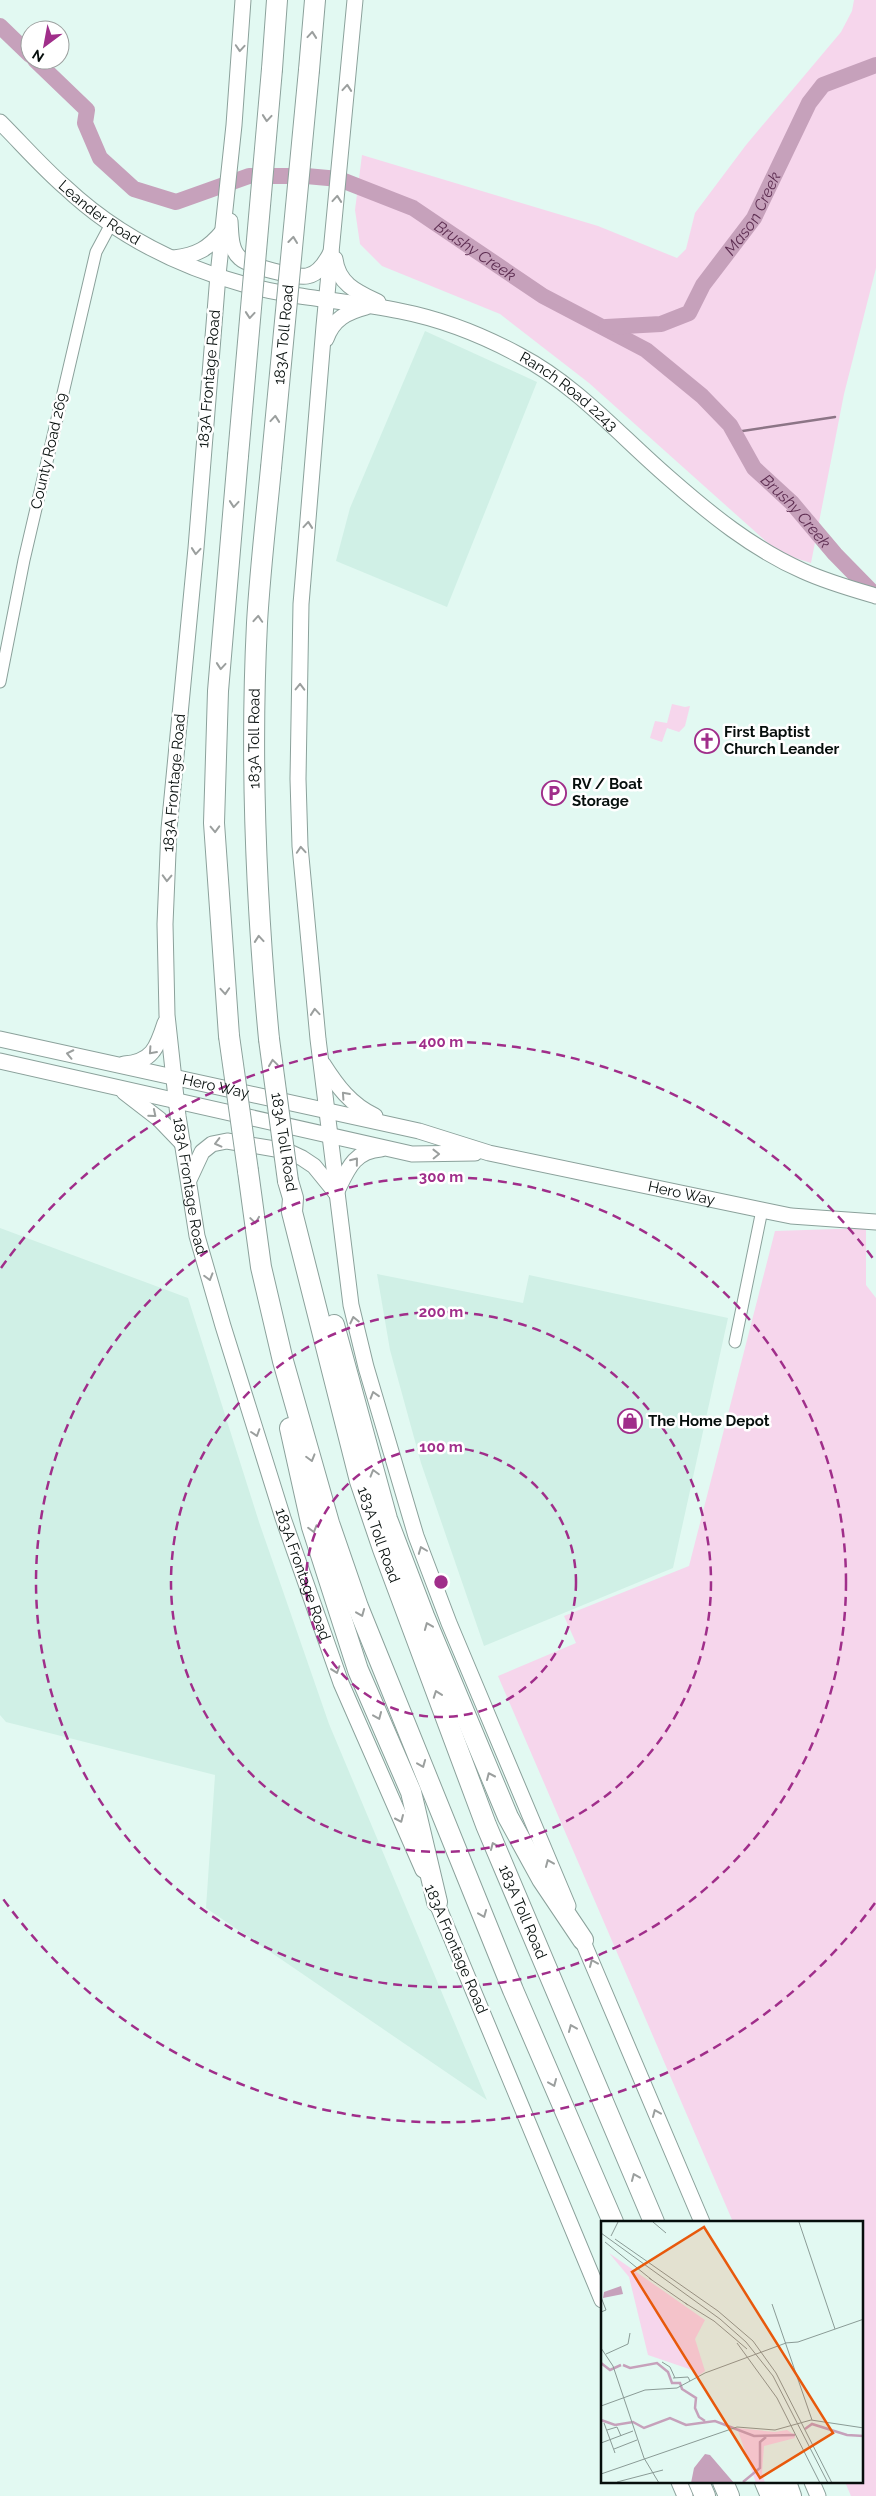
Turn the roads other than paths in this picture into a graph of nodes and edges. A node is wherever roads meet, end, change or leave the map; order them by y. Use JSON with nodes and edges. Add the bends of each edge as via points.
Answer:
{"nodes":[{"id":1,"x":243,"y":0,"type":"edge"},
{"id":2,"x":277,"y":0,"type":"edge"},
{"id":3,"x":315,"y":0,"type":"edge"},
{"id":4,"x":355,"y":0,"type":"edge"},
{"id":5,"x":0,"y":122,"type":"edge"},
{"id":6,"x":111,"y":224,"type":"junction"},
{"id":7,"x":225,"y":228,"type":"junction"},
{"id":8,"x":333,"y":248,"type":"junction"},
{"id":9,"x":173,"y":258,"type":"junction"},
{"id":10,"x":218,"y":275,"type":"junction"},
{"id":11,"x":327,"y":299,"type":"junction"},
{"id":12,"x":371,"y":306,"type":"junction"},
{"id":13,"x":395,"y":310,"type":"junction"},
{"id":14,"x":322,"y":355,"type":"junction"},
{"id":15,"x":876,"y":596,"type":"edge"},
{"id":16,"x":0,"y":682,"type":"edge"},
{"id":17,"x":167,"y":1016,"type":"junction"},
{"id":18,"x":0,"y":1039,"type":"edge"},
{"id":19,"x":321,"y":1060,"type":"junction"},
{"id":20,"x":0,"y":1061,"type":"edge"},
{"id":21,"x":117,"y":1065,"type":"junction"},
{"id":22,"x":175,"y":1078,"type":"junction"},
{"id":23,"x":119,"y":1088,"type":"junction"},
{"id":24,"x":177,"y":1101,"type":"junction"},
{"id":25,"x":326,"y":1111,"type":"junction"},
{"id":26,"x":419,"y":1131,"type":"junction"},
{"id":27,"x":329,"y":1136,"type":"junction"},
{"id":28,"x":183,"y":1144,"type":"junction"},
{"id":29,"x":244,"y":1144,"type":"junction"},
{"id":30,"x":388,"y":1149,"type":"junction"},
{"id":31,"x":489,"y":1153,"type":"junction"},
{"id":32,"x":189,"y":1181,"type":"junction"},
{"id":33,"x":291,"y":1190,"type":"junction"},
{"id":34,"x":336,"y":1193,"type":"junction"},
{"id":35,"x":762,"y":1210,"type":"junction"},
{"id":36,"x":876,"y":1222,"type":"edge"},
{"id":37,"x":735,"y":1342,"type":"dead end"},
{"id":38,"x":283,"y":1361,"type":"junction"},
{"id":39,"x":437,"y":1902,"type":"junction"},
{"id":40,"x":583,"y":1940,"type":"junction"},
{"id":41,"x":613,"y":2221,"type":"edge"},
{"id":42,"x":654,"y":2221,"type":"edge"},
{"id":43,"x":702,"y":2221,"type":"edge"},
{"id":44,"x":601,"y":2298,"type":"edge"},
{"id":45,"x":680,"y":2484,"type":"edge"},
{"id":46,"x":700,"y":2484,"type":"edge"},
{"id":47,"x":724,"y":2484,"type":"edge"},
{"id":48,"x":766,"y":2484,"type":"edge"},
{"id":49,"x":787,"y":2484,"type":"edge"},
{"id":50,"x":813,"y":2484,"type":"edge"},
{"id":51,"x":684,"y":2496,"type":"edge"},
{"id":52,"x":705,"y":2496,"type":"edge"},
{"id":53,"x":729,"y":2496,"type":"edge"},
{"id":54,"x":771,"y":2496,"type":"edge"},
{"id":55,"x":791,"y":2496,"type":"edge"},
{"id":56,"x":818,"y":2496,"type":"edge"}],
"edges":[{"from":1,"to":7,"type":"main road","one_way":true},
{"from":2,"to":29,"type":"highway","one_way":true,"bridge":true,"via":[[218,691],[214,823],[229,1036]]},
{"from":33,"to":3,"type":"highway","name":"183A Toll Road","one_way":true,"bridge":true,"via":[[269,1040],[259,932],[255,787],[257,623]]},
{"from":8,"to":4,"type":"main road","one_way":true},
{"from":5,"to":6,"type":"main road","name":"Leander Road","via":[[64,187]]},
{"from":6,"to":9,"type":"main road","name":"Leander Road"},
{"from":6,"to":16,"type":"street","name":"County Road 269","via":[[96,252],[26,551]]},
{"from":7,"to":8,"type":"main road","via":[[240,259],[273,272],[307,276],[323,266]]},
{"from":7,"to":9,"type":"main road","via":[[212,244],[199,253]]},
{"from":7,"to":10,"type":"main road","name":"183A Frontage Road"},
{"from":8,"to":11,"type":"main road"},
{"from":8,"to":13,"type":"main road","via":[[341,278],[356,292]]},
{"from":9,"to":10,"type":"main road","name":"Leander Road"},
{"from":10,"to":11,"type":"main road","name":"Ranch Road 2243","via":[[252,286]]},
{"from":10,"to":17,"type":"main road","name":"183A Frontage Road","one_way":true,"via":[[196,548],[168,829]]},
{"from":11,"to":12,"type":"main road","name":"Ranch Road 2243"},
{"from":11,"to":14,"type":"main road"},
{"from":12,"to":13,"type":"main road","name":"Ranch Road 2243"},
{"from":12,"to":14,"type":"main road","via":[[339,318],[328,333]]},
{"from":13,"to":15,"type":"main road","name":"Ranch Road 2243","via":[[461,328],[491,340],[546,370],[604,417],[668,477],[742,536],[804,571]]},
{"from":19,"to":14,"type":"main road","one_way":true,"via":[[300,846],[298,779],[301,604]]},
{"from":17,"to":21,"type":"main road","one_way":true,"via":[[158,1045],[149,1056],[137,1063]]},
{"from":17,"to":22,"type":"main road","name":"183A Frontage Road"},
{"from":21,"to":18,"type":"main road","name":"Hero Way","one_way":true},
{"from":19,"to":25,"type":"main road"},
{"from":26,"to":19,"type":"main road","one_way":true,"via":[[373,1116],[355,1105]]},
{"from":20,"to":23,"type":"main road","name":"Hero Way"},
{"from":21,"to":22,"type":"main road","name":"Hero Way"},
{"from":22,"to":24,"type":"main road","name":"183A Frontage Road"},
{"from":22,"to":25,"type":"main road","name":"Hero Way"},
{"from":23,"to":24,"type":"main road","name":"Hero Way"},
{"from":23,"to":28,"type":"main road","one_way":true,"via":[[159,1119]]},
{"from":24,"to":27,"type":"main road","name":"Hero Way"},
{"from":24,"to":28,"type":"main road","name":"183A Frontage Road"},
{"from":25,"to":26,"type":"main road","name":"Hero Way"},
{"from":25,"to":27,"type":"main road"},
{"from":26,"to":31,"type":"main road","name":"Hero Way"},
{"from":27,"to":30,"type":"main road","name":"Hero Way"},
{"from":27,"to":34,"type":"main road"},
{"from":28,"to":32,"type":"main road","name":"183A Frontage Road"},
{"from":29,"to":32,"type":"main road","one_way":true,"via":[[227,1141],[212,1144],[202,1152]]},
{"from":29,"to":34,"type":"main road","via":[[287,1151],[302,1158],[314,1166]]},
{"from":29,"to":38,"type":"highway","one_way":true,"bridge":true,"via":[[261,1267]]},
{"from":30,"to":31,"type":"main road","name":"Hero Way","one_way":true,"via":[[412,1154]]},
{"from":34,"to":30,"type":"main road","one_way":true,"via":[[362,1153]]},
{"from":31,"to":35,"type":"main road","name":"Hero Way"},
{"from":32,"to":39,"type":"main road","name":"183A Frontage Road","one_way":true,"via":[[197,1236],[284,1518],[341,1683]]},
{"from":40,"to":33,"type":"highway","one_way":true,"via":[[542,1879],[508,1817],[386,1519],[304,1210]]},
{"from":42,"to":33,"type":"highway","name":"183A Toll Road","one_way":true,"via":[[486,1825],[383,1549],[360,1481],[342,1411],[292,1212]]},
{"from":40,"to":34,"type":"main road","one_way":true,"via":[[449,1623],[416,1536],[351,1305]]},
{"from":35,"to":36,"type":"main road","name":"Hero Way","via":[[791,1216]]},
{"from":35,"to":37,"type":"street"},
{"from":38,"to":39,"type":"highway","one_way":true,"via":[[292,1441],[312,1527],[358,1670],[411,1792]]},
{"from":38,"to":41,"type":"highway","one_way":true,"via":[[329,1523],[358,1607],[513,1990]]},
{"from":39,"to":44,"type":"main road","name":"183A Frontage Road"},
{"from":43,"to":40,"type":"main road","one_way":true},
{"from":45,"to":51,"type":"main road"},
{"from":46,"to":52,"type":"highway"},
{"from":47,"to":53,"type":"highway"},
{"from":48,"to":54,"type":"highway"},
{"from":49,"to":55,"type":"highway"},
{"from":50,"to":56,"type":"main road"}]}
